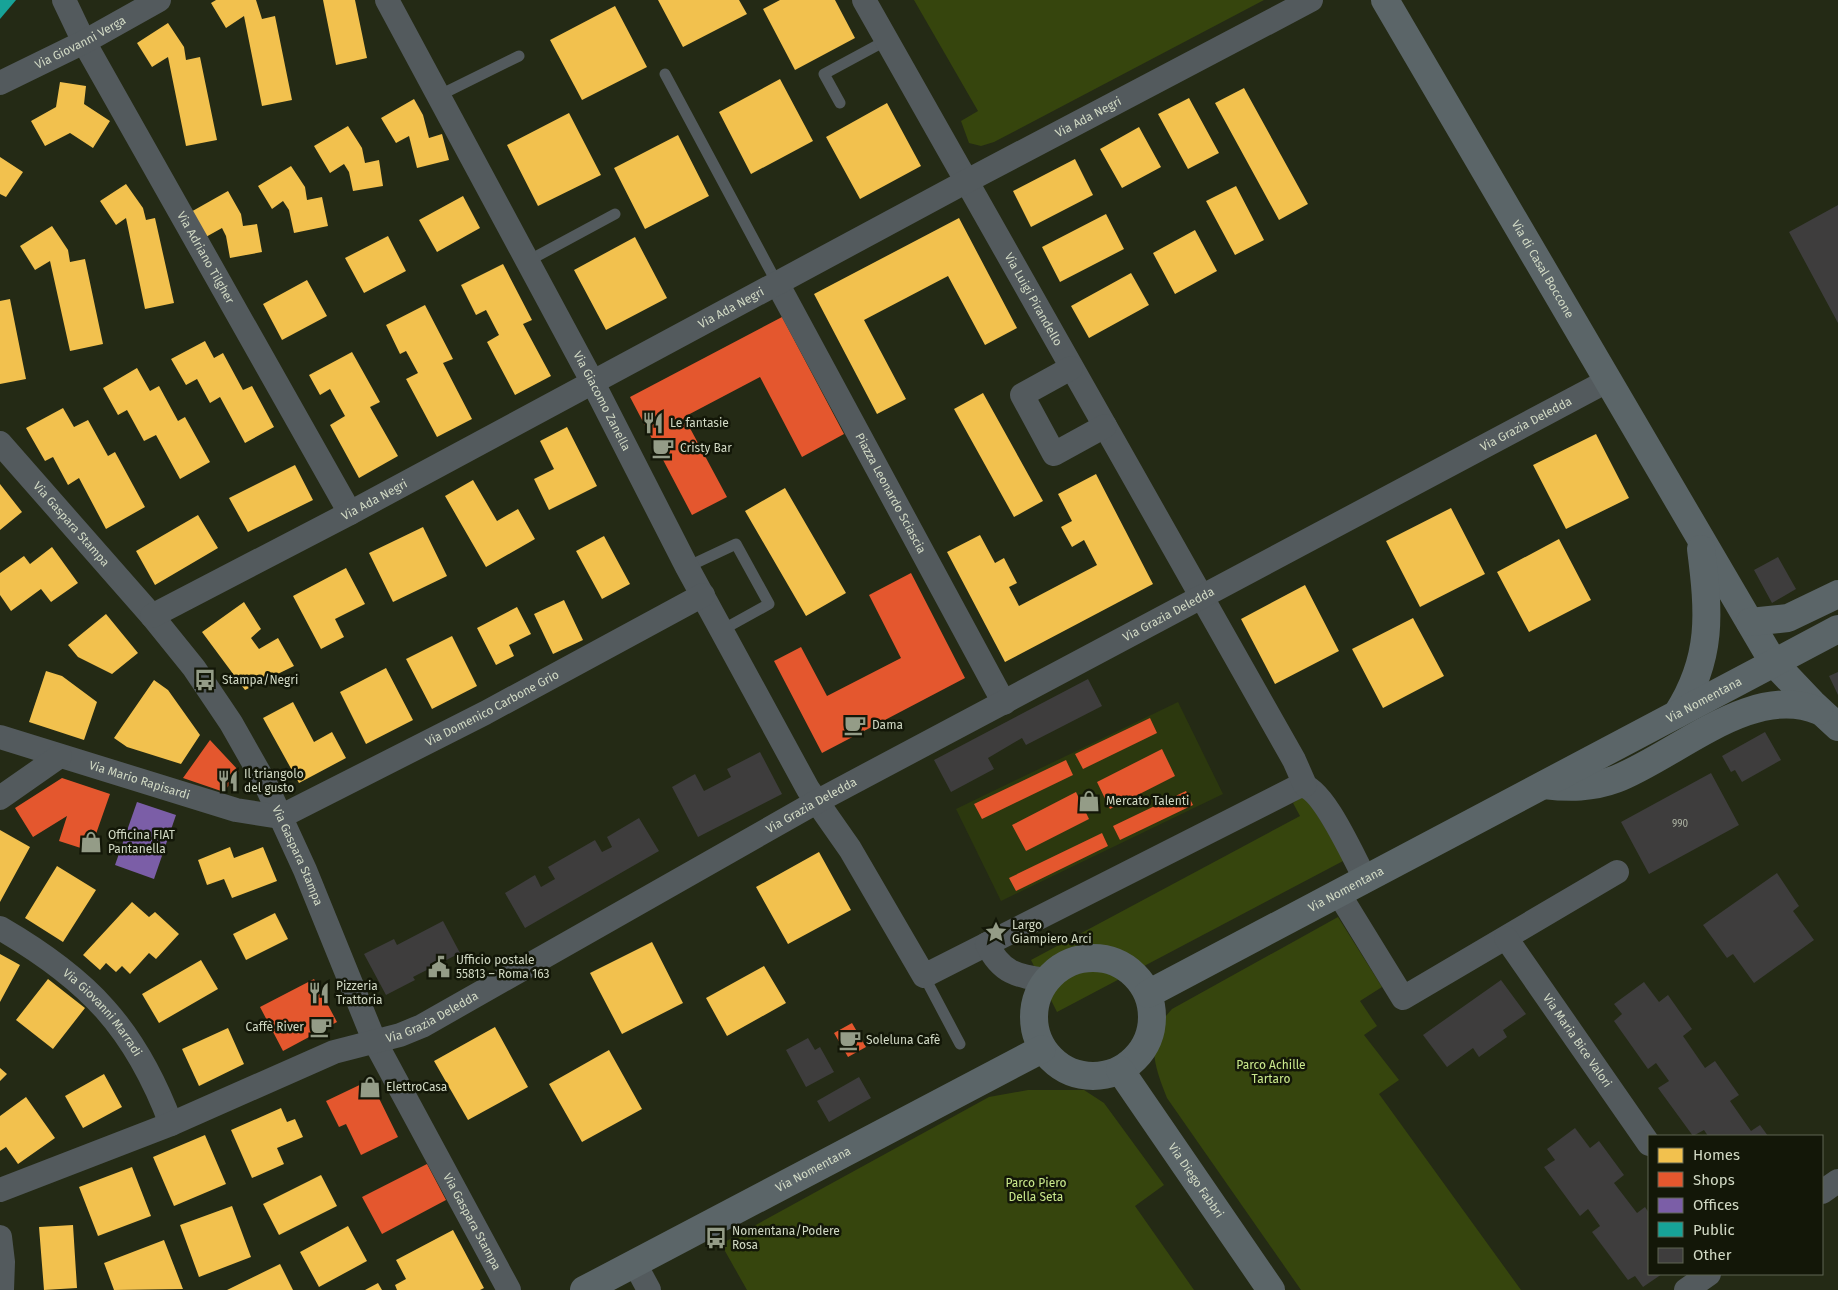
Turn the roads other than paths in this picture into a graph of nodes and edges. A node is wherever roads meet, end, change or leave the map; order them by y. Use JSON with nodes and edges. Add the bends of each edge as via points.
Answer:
{"nodes":[{"id":1,"x":64,"y":0,"type":"edge"},
{"id":2,"x":159,"y":0,"type":"edge"},
{"id":3,"x":388,"y":0,"type":"edge"},
{"id":4,"x":864,"y":0,"type":"edge"},
{"id":5,"x":1311,"y":0,"type":"edge"},
{"id":6,"x":1385,"y":0,"type":"edge"},
{"id":7,"x":887,"y":40,"type":"junction"},
{"id":8,"x":84,"y":42,"type":"junction"},
{"id":9,"x":519,"y":56,"type":"dead end"},
{"id":10,"x":665,"y":74,"type":"dead end"},
{"id":11,"x":0,"y":83,"type":"edge"},
{"id":12,"x":438,"y":96,"type":"junction"},
{"id":13,"x":840,"y":103,"type":"dead end"},
{"id":14,"x":967,"y":181,"type":"junction"},
{"id":15,"x":615,"y":214,"type":"dead end"},
{"id":16,"x":526,"y":262,"type":"junction"},
{"id":17,"x":777,"y":283,"type":"junction"},
{"id":18,"x":1071,"y":368,"type":"junction"},
{"id":19,"x":592,"y":381,"type":"junction"},
{"id":20,"x":1607,"y":381,"type":"junction"},
{"id":21,"x":1105,"y":426,"type":"junction"},
{"id":22,"x":0,"y":443,"type":"edge"},
{"id":23,"x":350,"y":513,"type":"junction"},
{"id":24,"x":1700,"y":540,"type":"junction"},
{"id":25,"x":687,"y":567,"type":"junction"},
{"id":26,"x":1838,"y":594,"type":"edge"},
{"id":27,"x":703,"y":595,"type":"junction"},
{"id":28,"x":1202,"y":597,"type":"junction"},
{"id":29,"x":152,"y":616,"type":"junction"},
{"id":30,"x":1750,"y":622,"type":"junction"},
{"id":31,"x":1838,"y":629,"type":"edge"},
{"id":32,"x":722,"y":630,"type":"junction"},
{"id":33,"x":1773,"y":662,"type":"junction"},
{"id":34,"x":1004,"y":703,"type":"junction"},
{"id":35,"x":1677,"y":714,"type":"junction"},
{"id":36,"x":1829,"y":719,"type":"edge"},
{"id":37,"x":0,"y":737,"type":"edge"},
{"id":38,"x":60,"y":756,"type":"junction"},
{"id":39,"x":1544,"y":784,"type":"junction"},
{"id":40,"x":1305,"y":785,"type":"junction"},
{"id":41,"x":0,"y":798,"type":"edge"},
{"id":42,"x":818,"y":801,"type":"junction"},
{"id":43,"x":280,"y":817,"type":"junction"},
{"id":44,"x":1617,"y":872,"type":"dead end"},
{"id":45,"x":1366,"y":880,"type":"junction"},
{"id":46,"x":1340,"y":894,"type":"junction"},
{"id":47,"x":0,"y":928,"type":"edge"},
{"id":48,"x":1506,"y":938,"type":"junction"},
{"id":49,"x":987,"y":944,"type":"junction"},
{"id":50,"x":924,"y":976,"type":"junction"},
{"id":51,"x":1046,"y":980,"type":"junction"},
{"id":52,"x":1148,"y":994,"type":"junction"},
{"id":53,"x":374,"y":1040,"type":"junction"},
{"id":54,"x":960,"y":1044,"type":"dead end"},
{"id":55,"x":1042,"y":1049,"type":"junction"},
{"id":56,"x":1120,"y":1070,"type":"junction"},
{"id":57,"x":171,"y":1124,"type":"junction"},
{"id":58,"x":1648,"y":1143,"type":"edge"},
{"id":59,"x":1838,"y":1181,"type":"edge"},
{"id":60,"x":0,"y":1190,"type":"edge"},
{"id":61,"x":1823,"y":1191,"type":"edge"},
{"id":62,"x":0,"y":1237,"type":"edge"},
{"id":63,"x":636,"y":1264,"type":"junction"},
{"id":64,"x":1708,"y":1275,"type":"edge"},
{"id":65,"x":2,"y":1290,"type":"edge"},
{"id":66,"x":509,"y":1290,"type":"edge"},
{"id":67,"x":584,"y":1290,"type":"edge"},
{"id":68,"x":649,"y":1290,"type":"edge"},
{"id":69,"x":1271,"y":1290,"type":"edge"},
{"id":70,"x":1686,"y":1290,"type":"edge"}],
"edges":[{"from":1,"to":8,"type":"street","name":"Via Adriano Tilgher"},
{"from":2,"to":8,"type":"street","name":"Via Giovanni Verga"},
{"from":3,"to":12,"type":"street","name":"Via Giacomo Zanella"},
{"from":4,"to":7,"type":"street","name":"Via Luigi Pirandello"},
{"from":5,"to":14,"type":"street","name":"Via Ada Negri"},
{"from":6,"to":20,"type":"main road","name":"Via di Casal Boccone"},
{"from":7,"to":13,"type":"lane","via":[[824,74]]},
{"from":7,"to":14,"type":"street","name":"Via Luigi Pirandello"},
{"from":8,"to":11,"type":"street","name":"Via Giovanni Verga"},
{"from":8,"to":23,"type":"street","name":"Via Adriano Tilgher"},
{"from":9,"to":12,"type":"lane"},
{"from":10,"to":17,"type":"lane"},
{"from":12,"to":16,"type":"street","name":"Via Giacomo Zanella"},
{"from":14,"to":17,"type":"street","name":"Via Ada Negri"},
{"from":14,"to":18,"type":"street","name":"Via Luigi Pirandello"},
{"from":15,"to":16,"type":"lane"},
{"from":16,"to":19,"type":"street","name":"Via Giacomo Zanella"},
{"from":17,"to":19,"type":"street","name":"Via Ada Negri"},
{"from":17,"to":34,"type":"street","name":"Piazza Leonardo Sciascia"},
{"from":18,"to":21,"type":"street","name":"Via Luigi Pirandello"},
{"from":18,"to":21,"type":"street","via":[[1022,395],[1054,454]]},
{"from":19,"to":23,"type":"street","name":"Via Ada Negri"},
{"from":19,"to":25,"type":"street","name":"Via Giacomo Zanella"},
{"from":20,"to":24,"type":"main road","name":"Via di Casal Boccone"},
{"from":20,"to":28,"type":"street","name":"Via Grazia Deledda"},
{"from":21,"to":28,"type":"street","name":"Via Luigi Pirandello"},
{"from":22,"to":29,"type":"street","name":"Via Gaspara Stampa"},
{"from":23,"to":29,"type":"street","name":"Via Ada Negri"},
{"from":24,"to":30,"type":"main road","name":"Via di Casal Boccone"},
{"from":24,"to":35,"type":"main road","name":"Via di Casal Boccone","via":[[1707,598],[1707,637],[1695,682]]},
{"from":25,"to":27,"type":"street","name":"Via Giacomo Zanella"},
{"from":25,"to":32,"type":"lane","via":[[736,544],[769,604]]},
{"from":26,"to":30,"type":"main road","via":[[1788,618]]},
{"from":27,"to":32,"type":"street","name":"Via Giacomo Zanella"},
{"from":27,"to":43,"type":"street","name":"Via Domenico Carbone Grio","via":[[485,713]]},
{"from":28,"to":34,"type":"street","name":"Via Grazia Deledda"},
{"from":28,"to":40,"type":"street","name":"Via Luigi Pirandello"},
{"from":29,"to":43,"type":"street","name":"Via Gaspara Stampa","via":[[219,704],[265,783]]},
{"from":30,"to":33,"type":"main road","name":"Via di Casal Boccone"},
{"from":31,"to":33,"type":"main road","name":"Via Nomentana"},
{"from":32,"to":42,"type":"street","name":"Via Giacomo Zanella","via":[[808,789]]},
{"from":33,"to":35,"type":"main road","name":"Via Nomentana"},
{"from":33,"to":36,"type":"main road","name":"Via di Casal Boccone"},
{"from":34,"to":42,"type":"street","name":"Via Grazia Deledda"},
{"from":35,"to":39,"type":"main road","name":"Via Nomentana"},
{"from":36,"to":39,"type":"main road","via":[[1804,705],[1788,703],[1758,708],[1615,779],[1585,787]]},
{"from":37,"to":38,"type":"street","name":"Via Mario Rapisardi"},
{"from":38,"to":41,"type":"street"},
{"from":38,"to":43,"type":"street","name":"Via Mario Rapisardi","via":[[236,810]]},
{"from":39,"to":45,"type":"main road","name":"Via Nomentana"},
{"from":40,"to":45,"type":"street","via":[[1328,810]]},
{"from":40,"to":49,"type":"street","via":[[1295,786]]},
{"from":42,"to":50,"type":"street","via":[[850,849]]},
{"from":42,"to":53,"type":"street","name":"Via Grazia Deledda","via":[[433,1020],[408,1032]]},
{"from":43,"to":53,"type":"street","name":"Via Gaspara Stampa"},
{"from":44,"to":48,"type":"street"},
{"from":45,"to":46,"type":"main road","name":"Via Nomentana"},
{"from":46,"to":48,"type":"street","via":[[1402,998]]},
{"from":46,"to":52,"type":"main road","name":"Via Nomentana"},
{"from":47,"to":57,"type":"street","name":"Via Giovanni Marradi","via":[[74,978],[109,1013],[149,1071]]},
{"from":48,"to":58,"type":"street","name":"Via Maria Bice Valori"},
{"from":49,"to":50,"type":"street"},
{"from":49,"to":51,"type":"street","via":[[994,959],[1007,971]]},
{"from":50,"to":54,"type":"lane"},
{"from":51,"to":52,"type":"main road","via":[[1069,963],[1082,958],[1096,958],[1124,966]]},
{"from":51,"to":55,"type":"main road","via":[[1036,999],[1033,1020]]},
{"from":52,"to":56,"type":"main road","via":[[1152,1014],[1147,1042],[1139,1054]]},
{"from":53,"to":57,"type":"street","name":"Via Grazia Deledda","via":[[334,1052]]},
{"from":53,"to":66,"type":"street","name":"Via Gaspara Stampa"},
{"from":55,"to":56,"type":"main road","via":[[1062,1068],[1075,1074],[1103,1076]]},
{"from":55,"to":63,"type":"main road","name":"Via Nomentana"},
{"from":56,"to":69,"type":"main road","name":"Via Diego Fabbri"},
{"from":57,"to":60,"type":"street","name":"Via Grazia Deledda"},
{"from":59,"to":61,"type":"street"},
{"from":62,"to":65,"type":"street"},
{"from":63,"to":67,"type":"main road","name":"Via Nomentana"},
{"from":63,"to":68,"type":"street"},
{"from":64,"to":70,"type":"street"}]}
